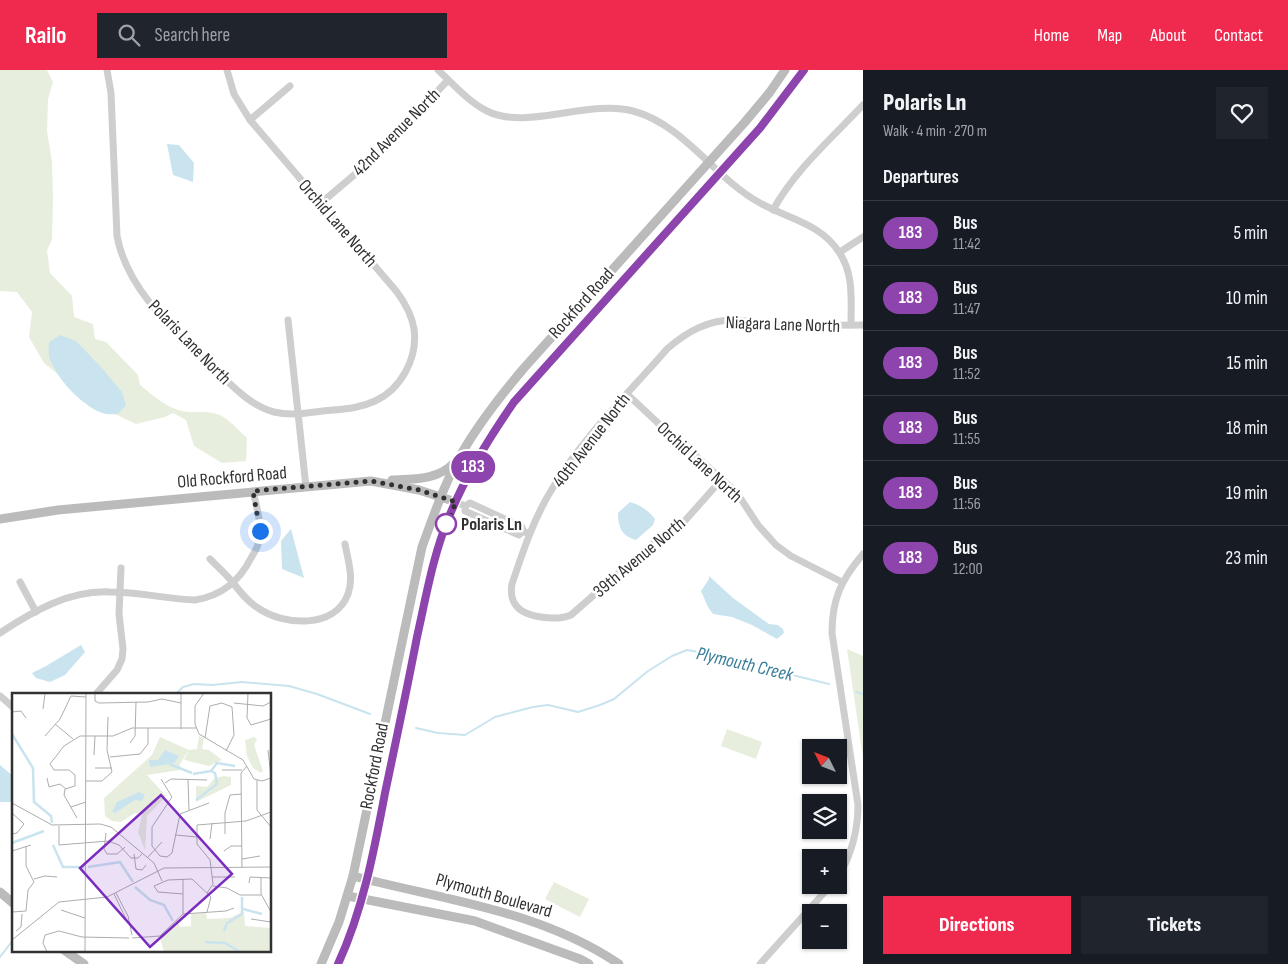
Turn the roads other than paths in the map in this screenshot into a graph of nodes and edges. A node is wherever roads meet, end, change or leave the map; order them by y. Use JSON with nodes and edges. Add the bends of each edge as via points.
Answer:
{"nodes":[{"id":1,"x":107,"y":70,"type":"edge"},
{"id":2,"x":227,"y":70,"type":"edge"},
{"id":3,"x":438,"y":70,"type":"edge"},
{"id":4,"x":785,"y":70,"type":"edge"},
{"id":5,"x":804,"y":70,"type":"edge"},
{"id":6,"x":448,"y":80,"type":"junction"},
{"id":7,"x":290,"y":86,"type":"dead end"},
{"id":8,"x":863,"y":105,"type":"edge"},
{"id":9,"x":250,"y":120,"type":"junction"},
{"id":10,"x":708,"y":163,"type":"junction"},
{"id":11,"x":719,"y":174,"type":"junction"},
{"id":12,"x":321,"y":203,"type":"junction"},
{"id":13,"x":773,"y":210,"type":"junction"},
{"id":14,"x":863,"y":237,"type":"edge"},
{"id":15,"x":840,"y":252,"type":"junction"},
{"id":16,"x":288,"y":320,"type":"dead end"},
{"id":17,"x":851,"y":325,"type":"junction"},
{"id":18,"x":863,"y":325,"type":"edge"},
{"id":19,"x":656,"y":362,"type":"joint"},
{"id":20,"x":396,"y":385,"type":"joint"},
{"id":21,"x":627,"y":394,"type":"junction"},
{"id":22,"x":298,"y":414,"type":"junction"},
{"id":23,"x":462,"y":452,"type":"junction"},
{"id":24,"x":722,"y":478,"type":"junction"},
{"id":25,"x":371,"y":481,"type":"junction"},
{"id":26,"x":306,"y":486,"type":"junction"},
{"id":27,"x":253,"y":491,"type":"junction"},
{"id":28,"x":441,"y":497,"type":"junction"},
{"id":29,"x":456,"y":502,"type":"junction"},
{"id":30,"x":0,"y":519,"type":"edge"},
{"id":31,"x":526,"y":533,"type":"junction"},
{"id":32,"x":345,"y":544,"type":"dead end"},
{"id":33,"x":863,"y":554,"type":"edge"},
{"id":34,"x":210,"y":559,"type":"dead end"},
{"id":35,"x":121,"y":568,"type":"dead end"},
{"id":36,"x":20,"y":582,"type":"dead end"},
{"id":37,"x":842,"y":582,"type":"junction"},
{"id":38,"x":234,"y":583,"type":"junction"},
{"id":39,"x":121,"y":592,"type":"junction"},
{"id":40,"x":36,"y":612,"type":"junction"},
{"id":41,"x":547,"y":618,"type":"joint"},
{"id":42,"x":0,"y":633,"type":"edge"},
{"id":43,"x":97,"y":693,"type":"edge"},
{"id":44,"x":0,"y":696,"type":"edge"},
{"id":45,"x":12,"y":706,"type":"edge"},
{"id":46,"x":847,"y":860,"type":"edge"},
{"id":47,"x":353,"y":876,"type":"junction"},
{"id":48,"x":366,"y":880,"type":"junction"},
{"id":49,"x":0,"y":892,"type":"edge"},
{"id":50,"x":823,"y":894,"type":"edge"},
{"id":51,"x":348,"y":896,"type":"junction"},
{"id":52,"x":362,"y":898,"type":"junction"},
{"id":53,"x":12,"y":902,"type":"edge"},
{"id":54,"x":67,"y":953,"type":"edge"},
{"id":55,"x":76,"y":964,"type":"edge"},
{"id":56,"x":84,"y":964,"type":"edge"},
{"id":57,"x":321,"y":964,"type":"edge"},
{"id":58,"x":338,"y":964,"type":"edge"},
{"id":59,"x":589,"y":964,"type":"edge"},
{"id":60,"x":619,"y":964,"type":"edge"},
{"id":61,"x":760,"y":964,"type":"edge"}],
"edges":[{"from":1,"to":22,"type":"street","name":"Polaris Lane North","via":[[111,93],[117,236],[129,271],[174,330],[240,393],[261,407]]},
{"from":2,"to":9,"type":"street","name":"Orchid Lane North","via":[[234,94]]},
{"from":3,"to":6,"type":"street"},
{"from":4,"to":10,"type":"main road","name":"Rockford Road"},
{"from":5,"to":11,"type":"main road","name":"Rockford Road","via":[[760,128]]},
{"from":6,"to":10,"type":"street","via":[[497,116],[509,118],[612,108],[647,115],[677,134]]},
{"from":6,"to":12,"type":"street","name":"42nd Avenue North","via":[[380,154]]},
{"from":7,"to":9,"type":"street"},
{"from":8,"to":13,"type":"street","via":[[794,179]]},
{"from":9,"to":12,"type":"street","name":"Orchid Lane North"},
{"from":10,"to":11,"type":"street"},
{"from":10,"to":23,"type":"main road","name":"Rockford Road","via":[[524,368],[498,399]]},
{"from":11,"to":13,"type":"street"},
{"from":11,"to":29,"type":"main road","name":"Rockford Road","via":[[514,402],[488,439]]},
{"from":12,"to":20,"type":"street","name":"Orchid Lane North","via":[[397,292],[411,316],[414,330],[411,358]]},
{"from":13,"to":15,"type":"street","via":[[815,228]]},
{"from":14,"to":15,"type":"street"},
{"from":15,"to":17,"type":"street","via":[[850,280]]},
{"from":16,"to":22,"type":"street"},
{"from":17,"to":18,"type":"street","name":"Niagara Lane North"},
{"from":17,"to":19,"type":"street","name":"Niagara Lane North","via":[[768,325],[719,321],[678,339]]},
{"from":19,"to":21,"type":"street","name":"40th Avenue North"},
{"from":20,"to":22,"type":"street","name":"Polaris Lane North","via":[[363,406]]},
{"from":21,"to":24,"type":"street","name":"Orchid Lane North","via":[[671,437]]},
{"from":21,"to":31,"type":"street","name":"40th Avenue North","via":[[560,476]]},
{"from":22,"to":26,"type":"street"},
{"from":23,"to":25,"type":"main road","via":[[450,467],[433,476]]},
{"from":23,"to":28,"type":"main road","name":"Rockford Road"},
{"from":24,"to":37,"type":"street","name":"Orchid Lane North","via":[[737,492],[758,525],[776,545]]},
{"from":24,"to":41,"type":"street","name":"39th Avenue North","via":[[682,524],[651,545],[571,615]]},
{"from":25,"to":26,"type":"main road","name":"Old Rockford Road"},
{"from":25,"to":28,"type":"main road","name":"Old Rockford Road","via":[[396,484]]},
{"from":26,"to":27,"type":"main road","name":"Old Rockford Road"},
{"from":27,"to":30,"type":"main road","name":"Old Rockford Road","via":[[58,510]]},
{"from":27,"to":38,"type":"street","via":[[259,540],[247,567]]},
{"from":28,"to":29,"type":"main road","name":"Old Rockford Road"},
{"from":28,"to":47,"type":"main road","name":"Rockford Road","via":[[420,554]]},
{"from":29,"to":31,"type":"street","name":"Old Rockford Road","via":[[465,506],[470,503],[522,527]]},
{"from":29,"to":48,"type":"main road","name":"Rockford Road","via":[[438,546]]},
{"from":31,"to":41,"type":"street","name":"40th Avenue North","via":[[512,584],[512,598],[522,610]]},
{"from":32,"to":38,"type":"street","via":[[350,582],[348,595],[336,610],[322,619],[300,621],[272,615],[247,600]]},
{"from":33,"to":37,"type":"street"},
{"from":34,"to":38,"type":"street"},
{"from":35,"to":39,"type":"street"},
{"from":36,"to":40,"type":"street"},
{"from":37,"to":46,"type":"street","via":[[833,605],[832,634],[858,805],[853,848]]},
{"from":38,"to":39,"type":"street","via":[[219,593],[195,600]]},
{"from":39,"to":40,"type":"street","via":[[76,595]]},
{"from":39,"to":43,"type":"street","via":[[122,659],[117,670]]},
{"from":40,"to":42,"type":"street"},
{"from":44,"to":45,"type":"street"},
{"from":47,"to":48,"type":"main road","name":"Plymouth Boulevard"},
{"from":47,"to":51,"type":"main road","name":"Rockford Road"},
{"from":48,"to":52,"type":"main road","name":"Rockford Road"},
{"from":48,"to":60,"type":"main road","name":"Plymouth Boulevard","via":[[460,900],[531,921],[584,943]]},
{"from":49,"to":53,"type":"main road"},
{"from":50,"to":61,"type":"street"},
{"from":51,"to":52,"type":"main road","name":"Plymouth Boulevard"},
{"from":51,"to":57,"type":"main road","name":"Rockford Road"},
{"from":52,"to":58,"type":"main road","name":"Rockford Road"},
{"from":52,"to":59,"type":"main road","name":"Plymouth Boulevard","via":[[474,921]]},
{"from":54,"to":55,"type":"main road"},
{"from":54,"to":56,"type":"main road"}]}
